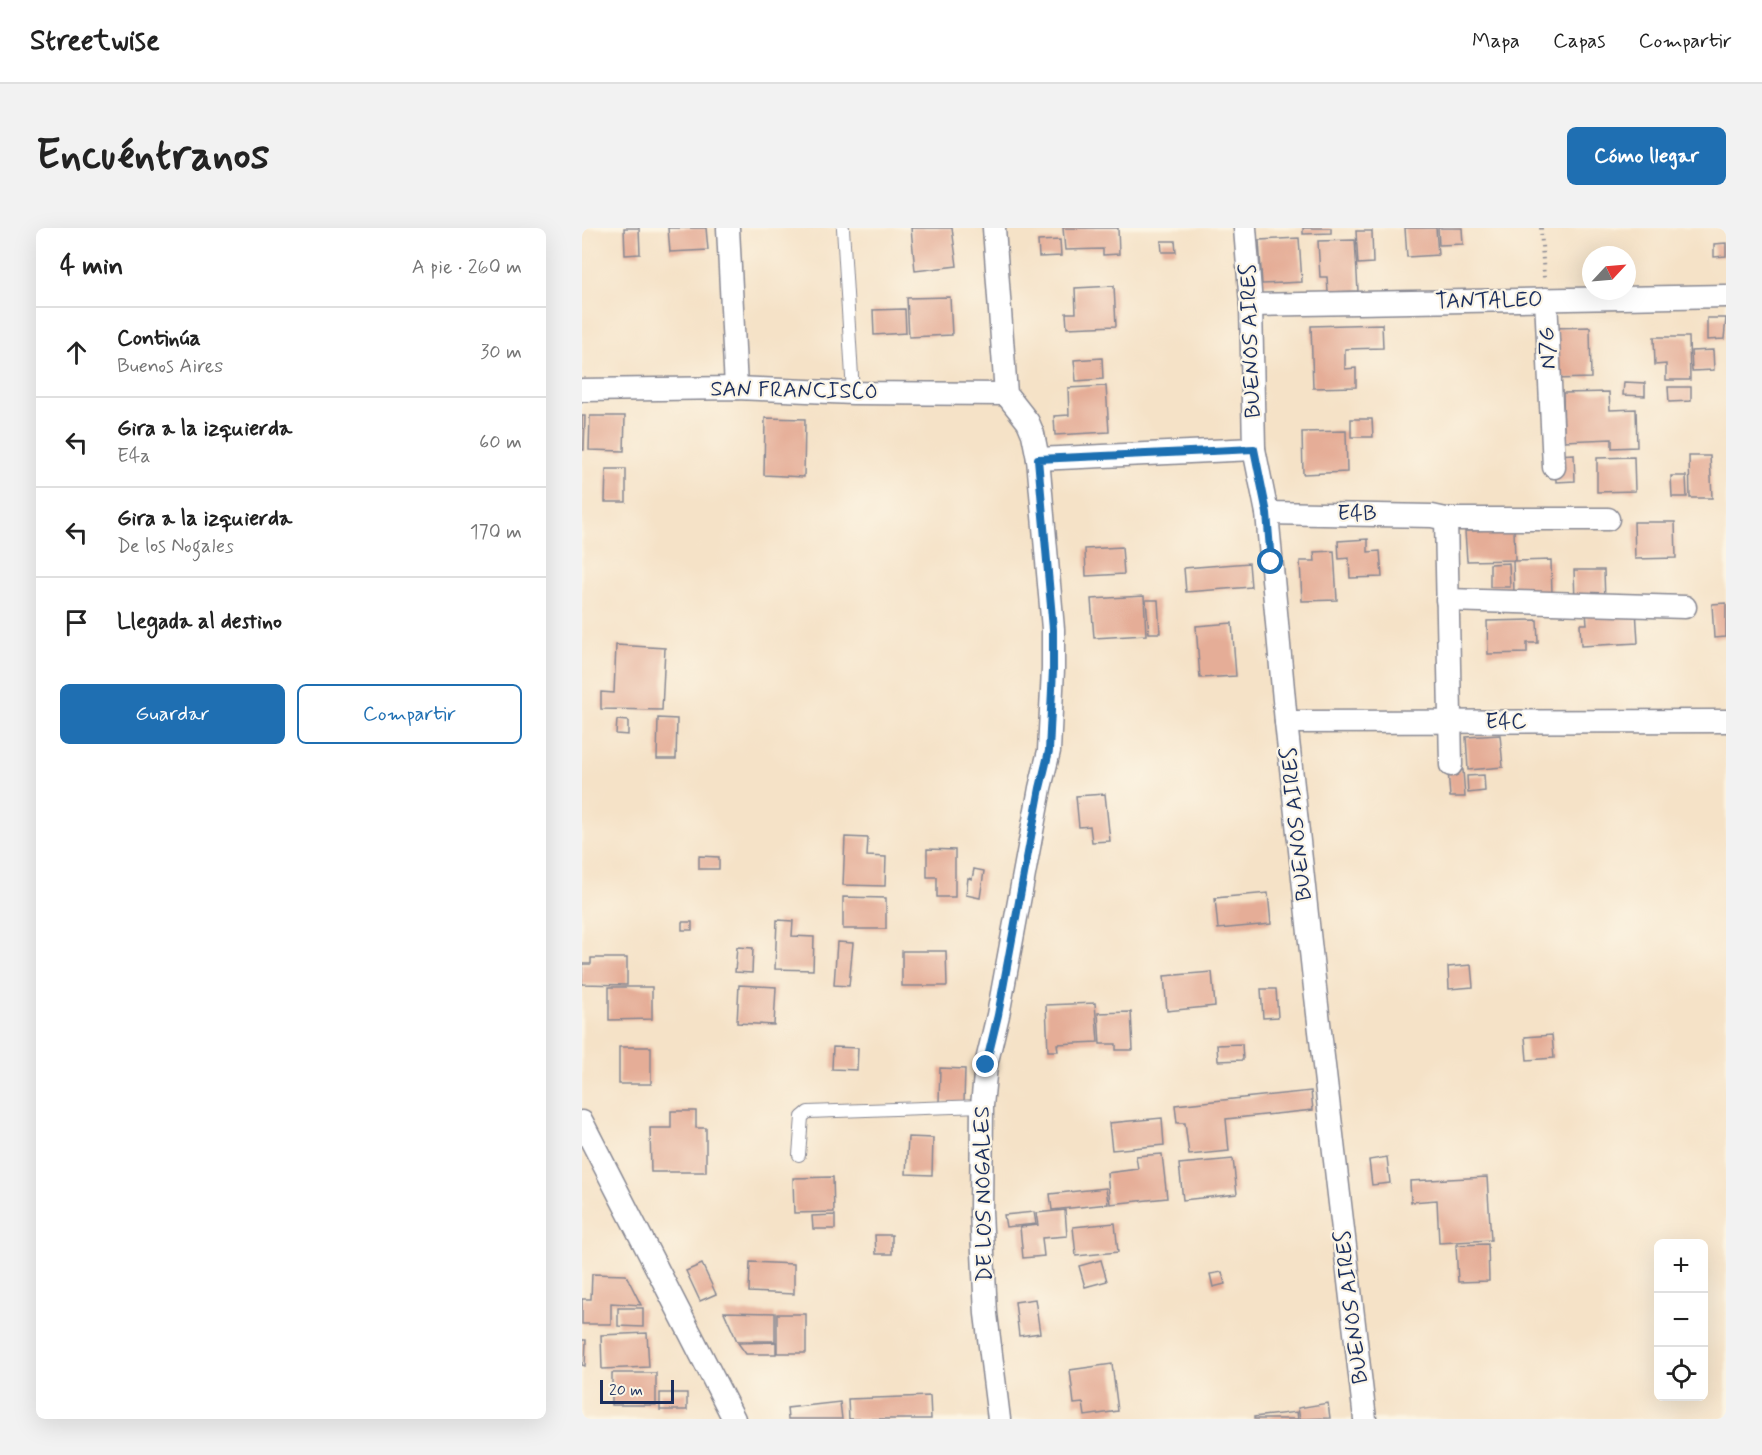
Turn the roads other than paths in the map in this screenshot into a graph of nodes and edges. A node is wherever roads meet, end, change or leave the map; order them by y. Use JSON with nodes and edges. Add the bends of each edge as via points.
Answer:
{"nodes":[{"id":1,"x":728,"y":228,"type":"edge"},
{"id":2,"x":843,"y":228,"type":"edge"},
{"id":3,"x":994,"y":228,"type":"edge"},
{"id":4,"x":1245,"y":228,"type":"edge"},
{"id":5,"x":1726,"y":296,"type":"edge"},
{"id":6,"x":1546,"y":299,"type":"junction"},
{"id":7,"x":1251,"y":305,"type":"junction"},
{"id":8,"x":736,"y":388,"type":"junction"},
{"id":9,"x":582,"y":390,"type":"edge"},
{"id":10,"x":853,"y":393,"type":"junction"},
{"id":11,"x":1006,"y":394,"type":"junction"},
{"id":12,"x":1254,"y":449,"type":"junction"},
{"id":13,"x":1038,"y":459,"type":"junction"},
{"id":14,"x":1554,"y":467,"type":"dead end"},
{"id":15,"x":1267,"y":513,"type":"junction"},
{"id":16,"x":1446,"y":519,"type":"junction"},
{"id":17,"x":1608,"y":519,"type":"dead end"},
{"id":18,"x":1447,"y":600,"type":"junction"},
{"id":19,"x":1685,"y":607,"type":"dead end"},
{"id":20,"x":1726,"y":721,"type":"edge"},
{"id":21,"x":1286,"y":722,"type":"junction"},
{"id":22,"x":1450,"y":722,"type":"junction"},
{"id":23,"x":1451,"y":765,"type":"dead end"},
{"id":24,"x":982,"y":1106,"type":"junction"},
{"id":25,"x":582,"y":1122,"type":"edge"},
{"id":26,"x":798,"y":1155,"type":"dead end"},
{"id":27,"x":734,"y":1419,"type":"edge"},
{"id":28,"x":999,"y":1419,"type":"edge"},
{"id":29,"x":1365,"y":1419,"type":"edge"}],
"edges":[{"from":1,"to":8,"type":"street"},
{"from":2,"to":10,"type":"lane"},
{"from":3,"to":11,"type":"street"},
{"from":4,"to":7,"type":"street","name":"BUENOS AIRES"},
{"from":5,"to":6,"type":"street","name":"TANTALEO"},
{"from":6,"to":7,"type":"street","name":"TANTALEO"},
{"from":6,"to":14,"type":"street","name":"N7G"},
{"from":7,"to":12,"type":"street","name":"BUENOS AIRES"},
{"from":8,"to":9,"type":"street","name":"SAN FRANCISCO"},
{"from":8,"to":10,"type":"street","name":"SAN FRANCISCO"},
{"from":10,"to":11,"type":"street","name":"SAN FRANCISCO"},
{"from":11,"to":13,"type":"street","name":"DE LOS NOGALES","via":[[1028,422]]},
{"from":12,"to":13,"type":"street"},
{"from":12,"to":15,"type":"street","name":"BUENOS AIRES"},
{"from":13,"to":24,"type":"street","name":"DE LOS NOGALES","via":[[1053,629],[1049,751],[986,1065]]},
{"from":15,"to":16,"type":"street","name":"E4B"},
{"from":15,"to":21,"type":"street","name":"BUENOS AIRES"},
{"from":16,"to":17,"type":"street","name":"E4B"},
{"from":16,"to":18,"type":"street"},
{"from":18,"to":19,"type":"street"},
{"from":18,"to":22,"type":"street"},
{"from":20,"to":22,"type":"street","name":"E4C"},
{"from":21,"to":22,"type":"street","name":"E4C"},
{"from":21,"to":29,"type":"street","name":"BUENOS AIRES"},
{"from":22,"to":23,"type":"street"},
{"from":24,"to":26,"type":"lane","via":[[808,1112],[802,1118]]},
{"from":24,"to":28,"type":"street","name":"DE LOS NOGALES","via":[[981,1211],[986,1314]]},
{"from":25,"to":27,"type":"street"}]}
